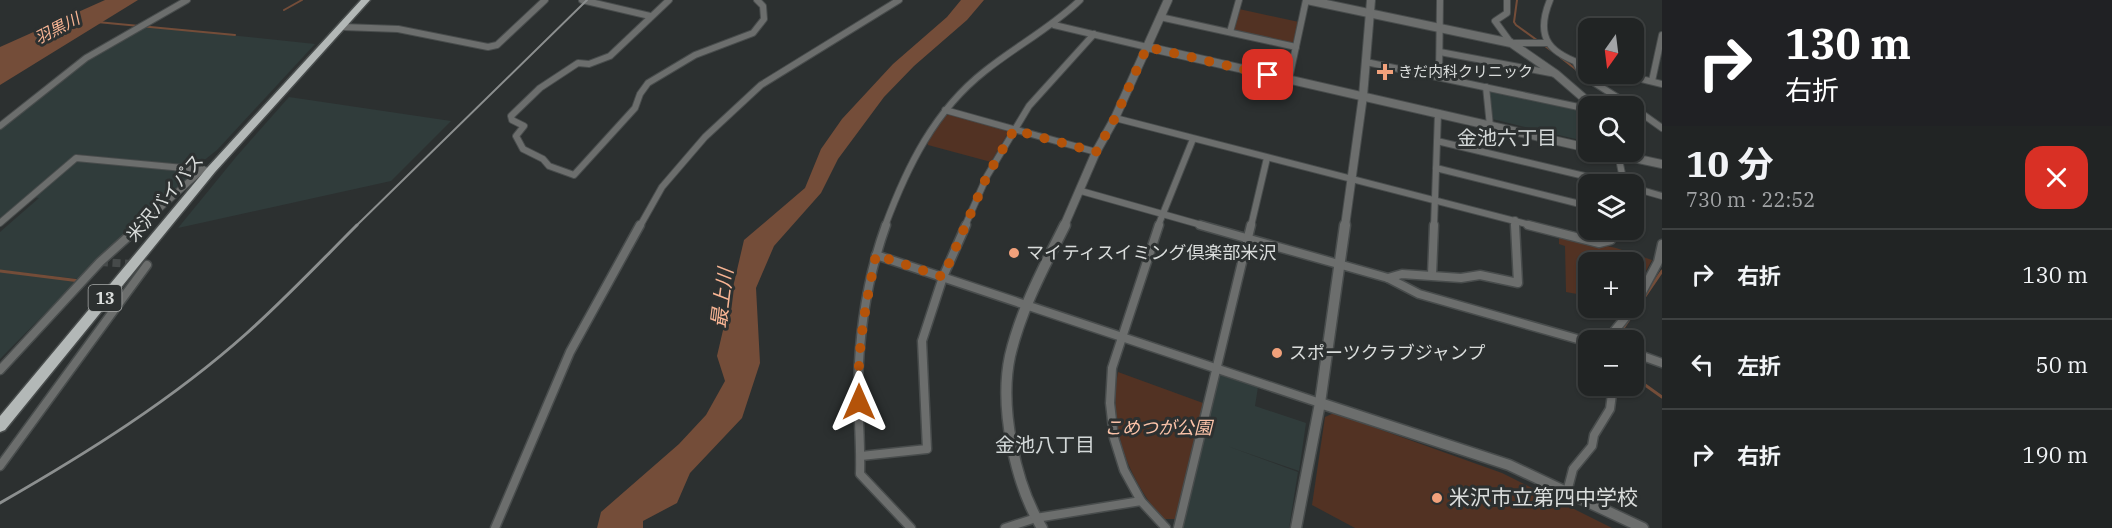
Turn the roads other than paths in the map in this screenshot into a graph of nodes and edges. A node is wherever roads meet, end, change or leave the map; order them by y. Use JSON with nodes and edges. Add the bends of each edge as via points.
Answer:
{"nodes":[{"id":1,"x":187,"y":0,"type":"edge"},
{"id":2,"x":366,"y":0,"type":"edge"},
{"id":3,"x":546,"y":0,"type":"edge"},
{"id":4,"x":582,"y":0,"type":"edge"},
{"id":5,"x":669,"y":0,"type":"edge"},
{"id":6,"x":758,"y":0,"type":"edge"},
{"id":7,"x":899,"y":0,"type":"edge"},
{"id":8,"x":1080,"y":0,"type":"edge"},
{"id":9,"x":1168,"y":0,"type":"edge"},
{"id":10,"x":1239,"y":0,"type":"edge"},
{"id":11,"x":1307,"y":0,"type":"edge"},
{"id":12,"x":1371,"y":0,"type":"edge"},
{"id":13,"x":1440,"y":0,"type":"edge"},
{"id":14,"x":1507,"y":0,"type":"edge"},
{"id":15,"x":1550,"y":0,"type":"edge"},
{"id":16,"x":1370,"y":13,"type":"junction"},
{"id":17,"x":650,"y":16,"type":"junction"},
{"id":18,"x":1160,"y":17,"type":"junction"},
{"id":19,"x":1054,"y":25,"type":"junction"},
{"id":20,"x":343,"y":27,"type":"junction"},
{"id":21,"x":1440,"y":28,"type":"junction"},
{"id":22,"x":1230,"y":32,"type":"junction"},
{"id":23,"x":1094,"y":34,"type":"junction"},
{"id":24,"x":1662,"y":35,"type":"edge"},
{"id":25,"x":1511,"y":43,"type":"junction"},
{"id":26,"x":1547,"y":43,"type":"junction"},
{"id":27,"x":1147,"y":47,"type":"junction"},
{"id":28,"x":1296,"y":47,"type":"junction"},
{"id":29,"x":1440,"y":52,"type":"junction"},
{"id":30,"x":1366,"y":62,"type":"junction"},
{"id":31,"x":1576,"y":63,"type":"joint"},
{"id":32,"x":1556,"y":74,"type":"junction"},
{"id":33,"x":1439,"y":77,"type":"junction"},
{"id":34,"x":1288,"y":79,"type":"junction"},
{"id":35,"x":1644,"y":79,"type":"edge"},
{"id":36,"x":1652,"y":81,"type":"junction"},
{"id":37,"x":1662,"y":84,"type":"edge"},
{"id":38,"x":1486,"y":87,"type":"junction"},
{"id":39,"x":1363,"y":96,"type":"junction"},
{"id":40,"x":1583,"y":96,"type":"edge"},
{"id":41,"x":1615,"y":96,"type":"edge"},
{"id":42,"x":1578,"y":107,"type":"edge"},
{"id":43,"x":945,"y":110,"type":"junction"},
{"id":44,"x":1438,"y":113,"type":"junction"},
{"id":45,"x":1644,"y":115,"type":"edge"},
{"id":46,"x":1115,"y":118,"type":"junction"},
{"id":47,"x":0,"y":126,"type":"edge"},
{"id":48,"x":1490,"y":126,"type":"junction"},
{"id":49,"x":1662,"y":128,"type":"edge"},
{"id":50,"x":1014,"y":130,"type":"junction"},
{"id":51,"x":1193,"y":139,"type":"junction"},
{"id":52,"x":1437,"y":141,"type":"junction"},
{"id":53,"x":1578,"y":146,"type":"edge"},
{"id":54,"x":1096,"y":152,"type":"junction"},
{"id":55,"x":1267,"y":158,"type":"junction"},
{"id":56,"x":1644,"y":160,"type":"edge"},
{"id":57,"x":1662,"y":164,"type":"edge"},
{"id":58,"x":1436,"y":168,"type":"junction"},
{"id":59,"x":207,"y":170,"type":"junction"},
{"id":60,"x":1578,"y":174,"type":"edge"},
{"id":61,"x":1351,"y":179,"type":"junction"},
{"id":62,"x":1081,"y":191,"type":"junction"},
{"id":63,"x":1644,"y":191,"type":"edge"},
{"id":64,"x":1662,"y":196,"type":"edge"},
{"id":65,"x":1435,"y":200,"type":"junction"},
{"id":66,"x":1578,"y":204,"type":"edge"},
{"id":67,"x":1162,"y":214,"type":"junction"},
{"id":68,"x":1515,"y":220,"type":"junction"},
{"id":69,"x":0,"y":223,"type":"edge"},
{"id":70,"x":1578,"y":237,"type":"edge"},
{"id":71,"x":1248,"y":239,"type":"junction"},
{"id":72,"x":1588,"y":240,"type":"edge"},
{"id":73,"x":1611,"y":240,"type":"edge"},
{"id":74,"x":1662,"y":244,"type":"edge"},
{"id":75,"x":876,"y":255,"type":"junction"},
{"id":76,"x":147,"y":265,"type":"dead end"},
{"id":77,"x":1339,"y":265,"type":"junction"},
{"id":78,"x":1432,"y":275,"type":"junction"},
{"id":79,"x":943,"y":277,"type":"junction"},
{"id":80,"x":1388,"y":278,"type":"junction"},
{"id":81,"x":1644,"y":288,"type":"edge"},
{"id":82,"x":1026,"y":305,"type":"junction"},
{"id":83,"x":1624,"y":318,"type":"edge"},
{"id":84,"x":1615,"y":330,"type":"edge"},
{"id":85,"x":1122,"y":337,"type":"junction"},
{"id":86,"x":1578,"y":339,"type":"edge"},
{"id":87,"x":1644,"y":357,"type":"edge"},
{"id":88,"x":1662,"y":363,"type":"edge"},
{"id":89,"x":1217,"y":369,"type":"junction"},
{"id":90,"x":0,"y":370,"type":"edge"},
{"id":91,"x":1612,"y":396,"type":"edge"},
{"id":92,"x":1320,"y":403,"type":"junction"},
{"id":93,"x":0,"y":426,"type":"edge"},
{"id":94,"x":861,"y":456,"type":"junction"},
{"id":95,"x":0,"y":466,"type":"edge"},
{"id":96,"x":1567,"y":492,"type":"junction"},
{"id":97,"x":1141,"y":501,"type":"junction"},
{"id":98,"x":1036,"y":518,"type":"junction"},
{"id":99,"x":495,"y":528,"type":"edge"},
{"id":100,"x":911,"y":528,"type":"edge"},
{"id":101,"x":1005,"y":528,"type":"edge"},
{"id":102,"x":1042,"y":528,"type":"edge"},
{"id":103,"x":1166,"y":528,"type":"edge"},
{"id":104,"x":1178,"y":528,"type":"edge"},
{"id":105,"x":1296,"y":528,"type":"edge"},
{"id":106,"x":1643,"y":528,"type":"edge"}],
"edges":[{"from":1,"to":47,"type":"street","via":[[86,58]]},
{"from":2,"to":20,"type":"highway","name":"米沢バイパス","number":"13"},
{"from":3,"to":20,"type":"street","via":[[497,45],[488,47],[398,29]]},
{"from":4,"to":17,"type":"street"},
{"from":5,"to":17,"type":"street"},
{"from":6,"to":17,"type":"street","via":[[764,6],[764,20],[753,33],[695,55],[648,83],[634,108],[574,175],[549,166],[523,149],[516,136],[524,126],[511,116],[540,88],[578,63],[589,64],[610,56]]},
{"from":7,"to":99,"type":"street","via":[[761,86],[705,137],[662,187],[570,352]]},
{"from":8,"to":19,"type":"street"},
{"from":9,"to":18,"type":"street"},
{"from":10,"to":22,"type":"street"},
{"from":11,"to":16,"type":"street"},
{"from":11,"to":28,"type":"street"},
{"from":12,"to":16,"type":"street"},
{"from":13,"to":21,"type":"street"},
{"from":14,"to":25,"type":"street","via":[[1507,14],[1495,21]]},
{"from":15,"to":26,"type":"street","via":[[1542,20]]},
{"from":16,"to":21,"type":"street"},
{"from":16,"to":30,"type":"street"},
{"from":18,"to":22,"type":"street"},
{"from":18,"to":27,"type":"street"},
{"from":19,"to":23,"type":"street"},
{"from":19,"to":43,"type":"street","via":[[974,79]]},
{"from":20,"to":59,"type":"highway","name":"米沢バイパス","number":"13"},
{"from":21,"to":25,"type":"street"},
{"from":21,"to":29,"type":"street"},
{"from":22,"to":28,"type":"street"},
{"from":23,"to":27,"type":"street"},
{"from":23,"to":50,"type":"street","via":[[1029,106]]},
{"from":24,"to":36,"type":"street"},
{"from":25,"to":26,"type":"street"},
{"from":25,"to":32,"type":"street"},
{"from":26,"to":31,"type":"street"},
{"from":27,"to":34,"type":"street"},
{"from":27,"to":46,"type":"street"},
{"from":28,"to":34,"type":"street"},
{"from":29,"to":32,"type":"street"},
{"from":29,"to":33,"type":"street"},
{"from":30,"to":33,"type":"street"},
{"from":30,"to":39,"type":"street"},
{"from":31,"to":41,"type":"street","via":[[1582,75]]},
{"from":32,"to":40,"type":"street"},
{"from":33,"to":38,"type":"street"},
{"from":34,"to":39,"type":"street"},
{"from":35,"to":36,"type":"street"},
{"from":36,"to":37,"type":"street"},
{"from":38,"to":42,"type":"street"},
{"from":38,"to":48,"type":"street"},
{"from":39,"to":44,"type":"street"},
{"from":39,"to":61,"type":"street"},
{"from":43,"to":50,"type":"street"},
{"from":43,"to":75,"type":"street","via":[[923,142],[894,201]]},
{"from":44,"to":48,"type":"street"},
{"from":44,"to":52,"type":"street"},
{"from":45,"to":49,"type":"street"},
{"from":46,"to":51,"type":"street"},
{"from":46,"to":54,"type":"street"},
{"from":48,"to":53,"type":"street"},
{"from":50,"to":54,"type":"street"},
{"from":50,"to":79,"type":"street","via":[[987,176]]},
{"from":51,"to":55,"type":"street"},
{"from":51,"to":67,"type":"street"},
{"from":52,"to":58,"type":"street"},
{"from":52,"to":60,"type":"street"},
{"from":54,"to":62,"type":"street"},
{"from":55,"to":61,"type":"street"},
{"from":55,"to":71,"type":"street"},
{"from":56,"to":57,"type":"street"},
{"from":58,"to":65,"type":"street"},
{"from":58,"to":66,"type":"street"},
{"from":59,"to":69,"type":"street","via":[[76,158]]},
{"from":59,"to":90,"type":"street","via":[[177,190],[100,262]]},
{"from":59,"to":93,"type":"highway","name":"米沢バイパス","number":"13"},
{"from":61,"to":65,"type":"street"},
{"from":61,"to":77,"type":"street"},
{"from":62,"to":67,"type":"street"},
{"from":62,"to":82,"type":"street"},
{"from":63,"to":64,"type":"street"},
{"from":65,"to":68,"type":"street"},
{"from":65,"to":78,"type":"street"},
{"from":67,"to":71,"type":"street"},
{"from":67,"to":85,"type":"street"},
{"from":68,"to":70,"type":"street"},
{"from":68,"to":78,"type":"street","via":[[1518,283],[1480,275]]},
{"from":71,"to":77,"type":"street"},
{"from":71,"to":89,"type":"street"},
{"from":72,"to":73,"type":"street"},
{"from":74,"to":81,"type":"street","via":[[1659,262]]},
{"from":75,"to":79,"type":"street"},
{"from":75,"to":94,"type":"street","via":[[863,315],[858,384]]},
{"from":76,"to":95,"type":"street"},
{"from":77,"to":80,"type":"street"},
{"from":77,"to":92,"type":"street"},
{"from":78,"to":80,"type":"street","via":[[1402,274]]},
{"from":79,"to":82,"type":"street"},
{"from":79,"to":94,"type":"street","via":[[922,341],[927,449]]},
{"from":80,"to":86,"type":"street","via":[[1419,294]]},
{"from":82,"to":85,"type":"street"},
{"from":82,"to":98,"type":"street","via":[[1010,357],[1008,414],[1015,462]]},
{"from":83,"to":84,"type":"street"},
{"from":85,"to":89,"type":"street"},
{"from":85,"to":97,"type":"street","via":[[1109,390],[1111,426],[1124,471]]},
{"from":87,"to":88,"type":"street"},
{"from":89,"to":92,"type":"street"},
{"from":89,"to":104,"type":"street"},
{"from":91,"to":96,"type":"street","via":[[1610,409],[1594,435],[1592,446],[1573,469]]},
{"from":92,"to":96,"type":"street","via":[[1509,465]]},
{"from":92,"to":105,"type":"street"},
{"from":94,"to":100,"type":"street","via":[[860,474],[865,482]]},
{"from":96,"to":106,"type":"street"},
{"from":97,"to":98,"type":"street"},
{"from":97,"to":103,"type":"street"},
{"from":98,"to":101,"type":"street"},
{"from":98,"to":102,"type":"street"}]}
